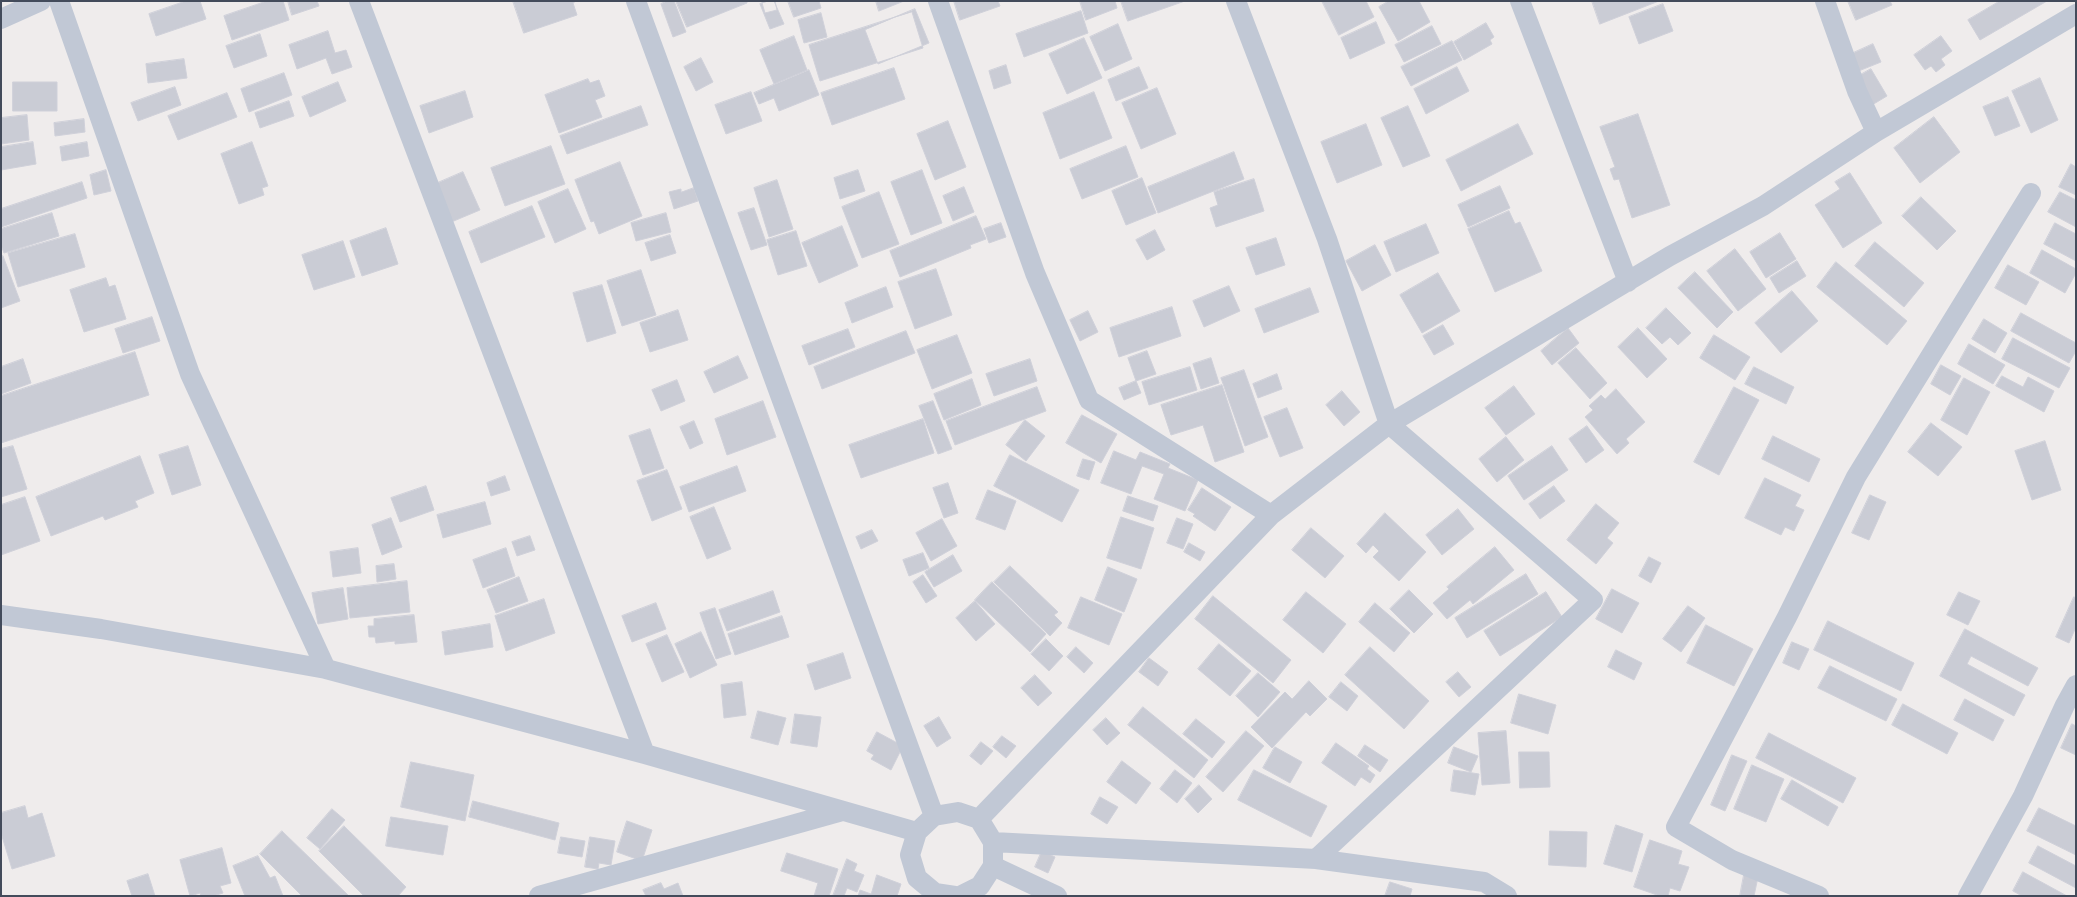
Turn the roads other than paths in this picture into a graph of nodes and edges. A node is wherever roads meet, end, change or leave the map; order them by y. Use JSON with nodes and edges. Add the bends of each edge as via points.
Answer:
{"nodes":[{"id":1,"x":41,"y":1,"type":"edge"},
{"id":2,"x":59,"y":1,"type":"edge"},
{"id":3,"x":359,"y":1,"type":"edge"},
{"id":4,"x":636,"y":1,"type":"edge"},
{"id":5,"x":938,"y":1,"type":"edge"},
{"id":6,"x":1236,"y":1,"type":"edge"},
{"id":7,"x":1520,"y":1,"type":"edge"},
{"id":8,"x":1825,"y":1,"type":"edge"},
{"id":9,"x":2076,"y":14,"type":"edge"},
{"id":10,"x":1,"y":19,"type":"edge"},
{"id":11,"x":1876,"y":132,"type":"junction"},
{"id":12,"x":2031,"y":193,"type":"dead end"},
{"id":13,"x":1628,"y":282,"type":"junction"},
{"id":14,"x":1390,"y":424,"type":"junction"},
{"id":15,"x":1271,"y":515,"type":"junction"},
{"id":16,"x":1,"y":615,"type":"edge"},
{"id":17,"x":326,"y":670,"type":"junction"},
{"id":18,"x":2076,"y":685,"type":"edge"},
{"id":19,"x":645,"y":754,"type":"junction"},
{"id":20,"x":842,"y":810,"type":"junction"},
{"id":21,"x":934,"y":816,"type":"junction"},
{"id":22,"x":979,"y":820,"type":"junction"},
{"id":23,"x":917,"y":832,"type":"junction"},
{"id":24,"x":993,"y":842,"type":"junction"},
{"id":25,"x":1316,"y":859,"type":"junction"},
{"id":26,"x":993,"y":866,"type":"junction"},
{"id":27,"x":981,"y":891,"type":"edge"},
{"id":28,"x":941,"y":895,"type":"edge"},
{"id":29,"x":539,"y":896,"type":"edge"},
{"id":30,"x":960,"y":896,"type":"edge"},
{"id":31,"x":1057,"y":896,"type":"edge"},
{"id":32,"x":1507,"y":896,"type":"edge"},
{"id":33,"x":1819,"y":896,"type":"edge"},
{"id":34,"x":1968,"y":896,"type":"edge"}],
"edges":[{"from":1,"to":10,"type":"street"},
{"from":2,"to":17,"type":"street","via":[[190,374]]},
{"from":3,"to":19,"type":"street"},
{"from":4,"to":21,"type":"street"},
{"from":5,"to":15,"type":"street","via":[[1035,273],[1089,400]]},
{"from":6,"to":14,"type":"street","via":[[1328,239]]},
{"from":7,"to":13,"type":"street"},
{"from":8,"to":11,"type":"street"},
{"from":9,"to":11,"type":"street"},
{"from":11,"to":13,"type":"street","via":[[1763,206]]},
{"from":12,"to":33,"type":"street","via":[[1856,477],[1787,617],[1676,827],[1732,860]]},
{"from":13,"to":14,"type":"street"},
{"from":14,"to":15,"type":"street"},
{"from":14,"to":25,"type":"street","via":[[1593,600]]},
{"from":15,"to":22,"type":"street"},
{"from":16,"to":17,"type":"street","via":[[101,629]]},
{"from":17,"to":19,"type":"street"},
{"from":18,"to":34,"type":"street","via":[[2023,796]]},
{"from":19,"to":20,"type":"street"},
{"from":20,"to":23,"type":"street"},
{"from":20,"to":29,"type":"street"},
{"from":21,"to":22,"type":"street","via":[[958,812]]},
{"from":21,"to":23,"type":"street"},
{"from":22,"to":24,"type":"street"},
{"from":23,"to":28,"type":"street","via":[[910,855],[917,878]]},
{"from":24,"to":25,"type":"street"},
{"from":24,"to":26,"type":"street"},
{"from":25,"to":32,"type":"street","via":[[1484,882]]},
{"from":26,"to":27,"type":"street"},
{"from":26,"to":31,"type":"street"},
{"from":27,"to":30,"type":"street"}]}
